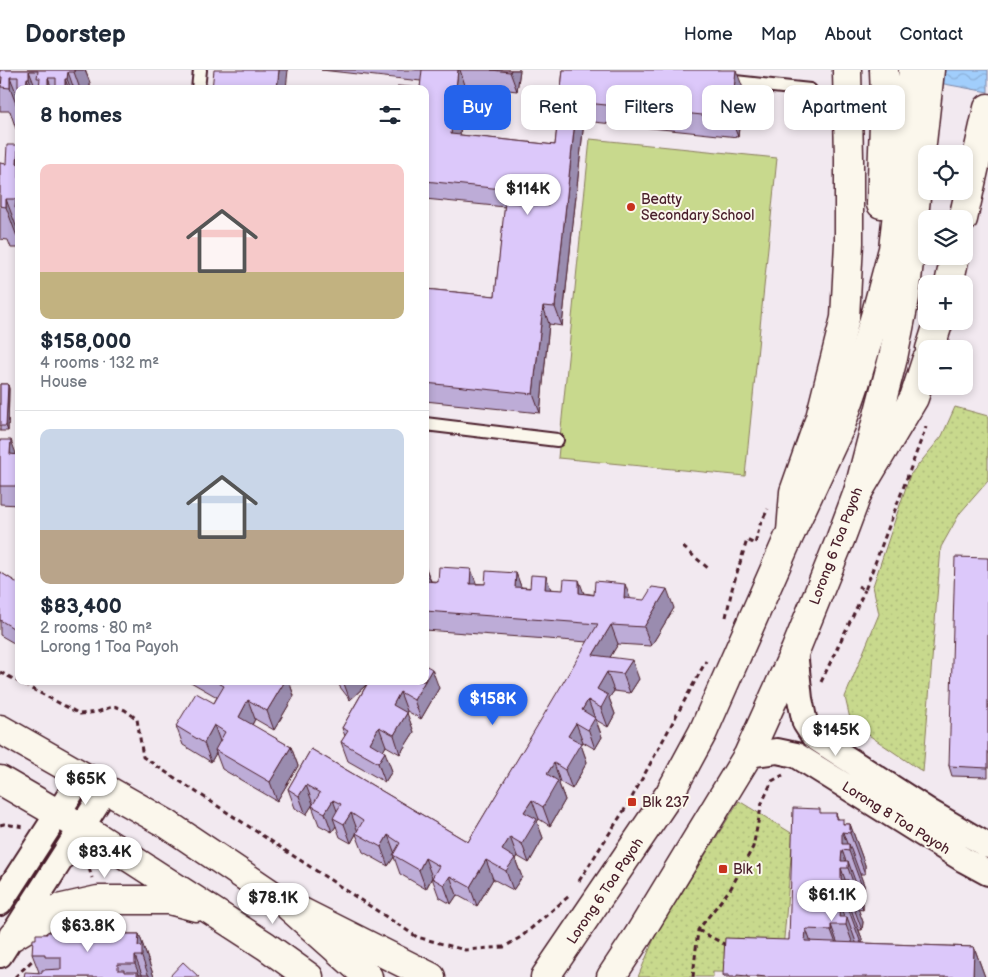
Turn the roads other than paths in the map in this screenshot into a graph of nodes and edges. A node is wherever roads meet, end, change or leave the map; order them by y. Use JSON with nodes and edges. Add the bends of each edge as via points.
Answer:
{"nodes":[{"id":1,"x":200,"y":70,"type":"edge"},
{"id":2,"x":884,"y":70,"type":"edge"},
{"id":3,"x":913,"y":70,"type":"edge"},
{"id":4,"x":930,"y":70,"type":"edge"},
{"id":5,"x":847,"y":75,"type":"edge"},
{"id":6,"x":711,"y":79,"type":"edge"},
{"id":7,"x":198,"y":85,"type":"edge"},
{"id":8,"x":784,"y":87,"type":"edge"},
{"id":9,"x":907,"y":101,"type":"junction"},
{"id":10,"x":988,"y":110,"type":"edge"},
{"id":11,"x":965,"y":210,"type":"edge"},
{"id":12,"x":918,"y":386,"type":"edge"},
{"id":13,"x":429,"y":424,"type":"edge"},
{"id":14,"x":557,"y":440,"type":"dead end"},
{"id":15,"x":858,"y":492,"type":"junction"},
{"id":16,"x":791,"y":532,"type":"junction"},
{"id":17,"x":795,"y":651,"type":"junction"},
{"id":18,"x":0,"y":729,"type":"edge"},
{"id":19,"x":748,"y":755,"type":"junction"},
{"id":20,"x":82,"y":776,"type":"junction"},
{"id":21,"x":0,"y":780,"type":"edge"},
{"id":22,"x":106,"y":789,"type":"junction"},
{"id":23,"x":58,"y":814,"type":"junction"},
{"id":24,"x":81,"y":828,"type":"junction"},
{"id":25,"x":988,"y":846,"type":"edge"},
{"id":26,"x":988,"y":873,"type":"edge"},
{"id":27,"x":0,"y":903,"type":"edge"},
{"id":28,"x":286,"y":904,"type":"junction"},
{"id":29,"x":210,"y":910,"type":"junction"},
{"id":30,"x":7,"y":946,"type":"edge"},
{"id":31,"x":544,"y":975,"type":"edge"},
{"id":32,"x":308,"y":977,"type":"edge"},
{"id":33,"x":368,"y":977,"type":"edge"},
{"id":34,"x":431,"y":977,"type":"edge"},
{"id":35,"x":611,"y":977,"type":"edge"}],
"edges":[{"from":1,"to":7,"type":"lane"},
{"from":2,"to":9,"type":"main road"},
{"from":3,"to":9,"type":"main road"},
{"from":4,"to":9,"type":"main road","name":"Lorong 6 Toa Payoh"},
{"from":5,"to":16,"type":"main road","via":[[849,243],[845,318],[820,418],[794,492]]},
{"from":6,"to":8,"type":"lane"},
{"from":9,"to":15,"type":"main road","name":"Lorong 6 Toa Payoh","via":[[905,298]]},
{"from":9,"to":16,"type":"main road","name":"Lorong 6 Toa Payoh","via":[[893,248],[876,313],[841,425]]},
{"from":10,"to":11,"type":"main road"},
{"from":12,"to":15,"type":"main road","via":[[914,398]]},
{"from":13,"to":14,"type":"lane"},
{"from":15,"to":17,"type":"main road","name":"Lorong 6 Toa Payoh"},
{"from":16,"to":31,"type":"main road","name":"Lorong 6 Toa Payoh","via":[[703,732],[670,793]]},
{"from":17,"to":19,"type":"main road","name":"Lorong 6 Toa Payoh"},
{"from":17,"to":25,"type":"street","name":"Lorong 8 Toa Payoh","via":[[805,723],[814,737]]},
{"from":18,"to":20,"type":"main road"},
{"from":19,"to":26,"type":"street","name":"Lorong 8 Toa Payoh","via":[[777,751],[796,755]]},
{"from":19,"to":35,"type":"main road","name":"Lorong 6 Toa Payoh"},
{"from":20,"to":22,"type":"main road"},
{"from":20,"to":23,"type":"street"},
{"from":21,"to":23,"type":"main road"},
{"from":22,"to":24,"type":"street"},
{"from":22,"to":28,"type":"main road","via":[[166,824]]},
{"from":23,"to":24,"type":"main road"},
{"from":23,"to":27,"type":"street"},
{"from":24,"to":29,"type":"main road"},
{"from":24,"to":30,"type":"street"},
{"from":28,"to":33,"type":"main road"},
{"from":28,"to":34,"type":"main road"},
{"from":29,"to":30,"type":"main road","via":[[169,900],[98,900],[58,908]]},
{"from":29,"to":32,"type":"main road"}]}
